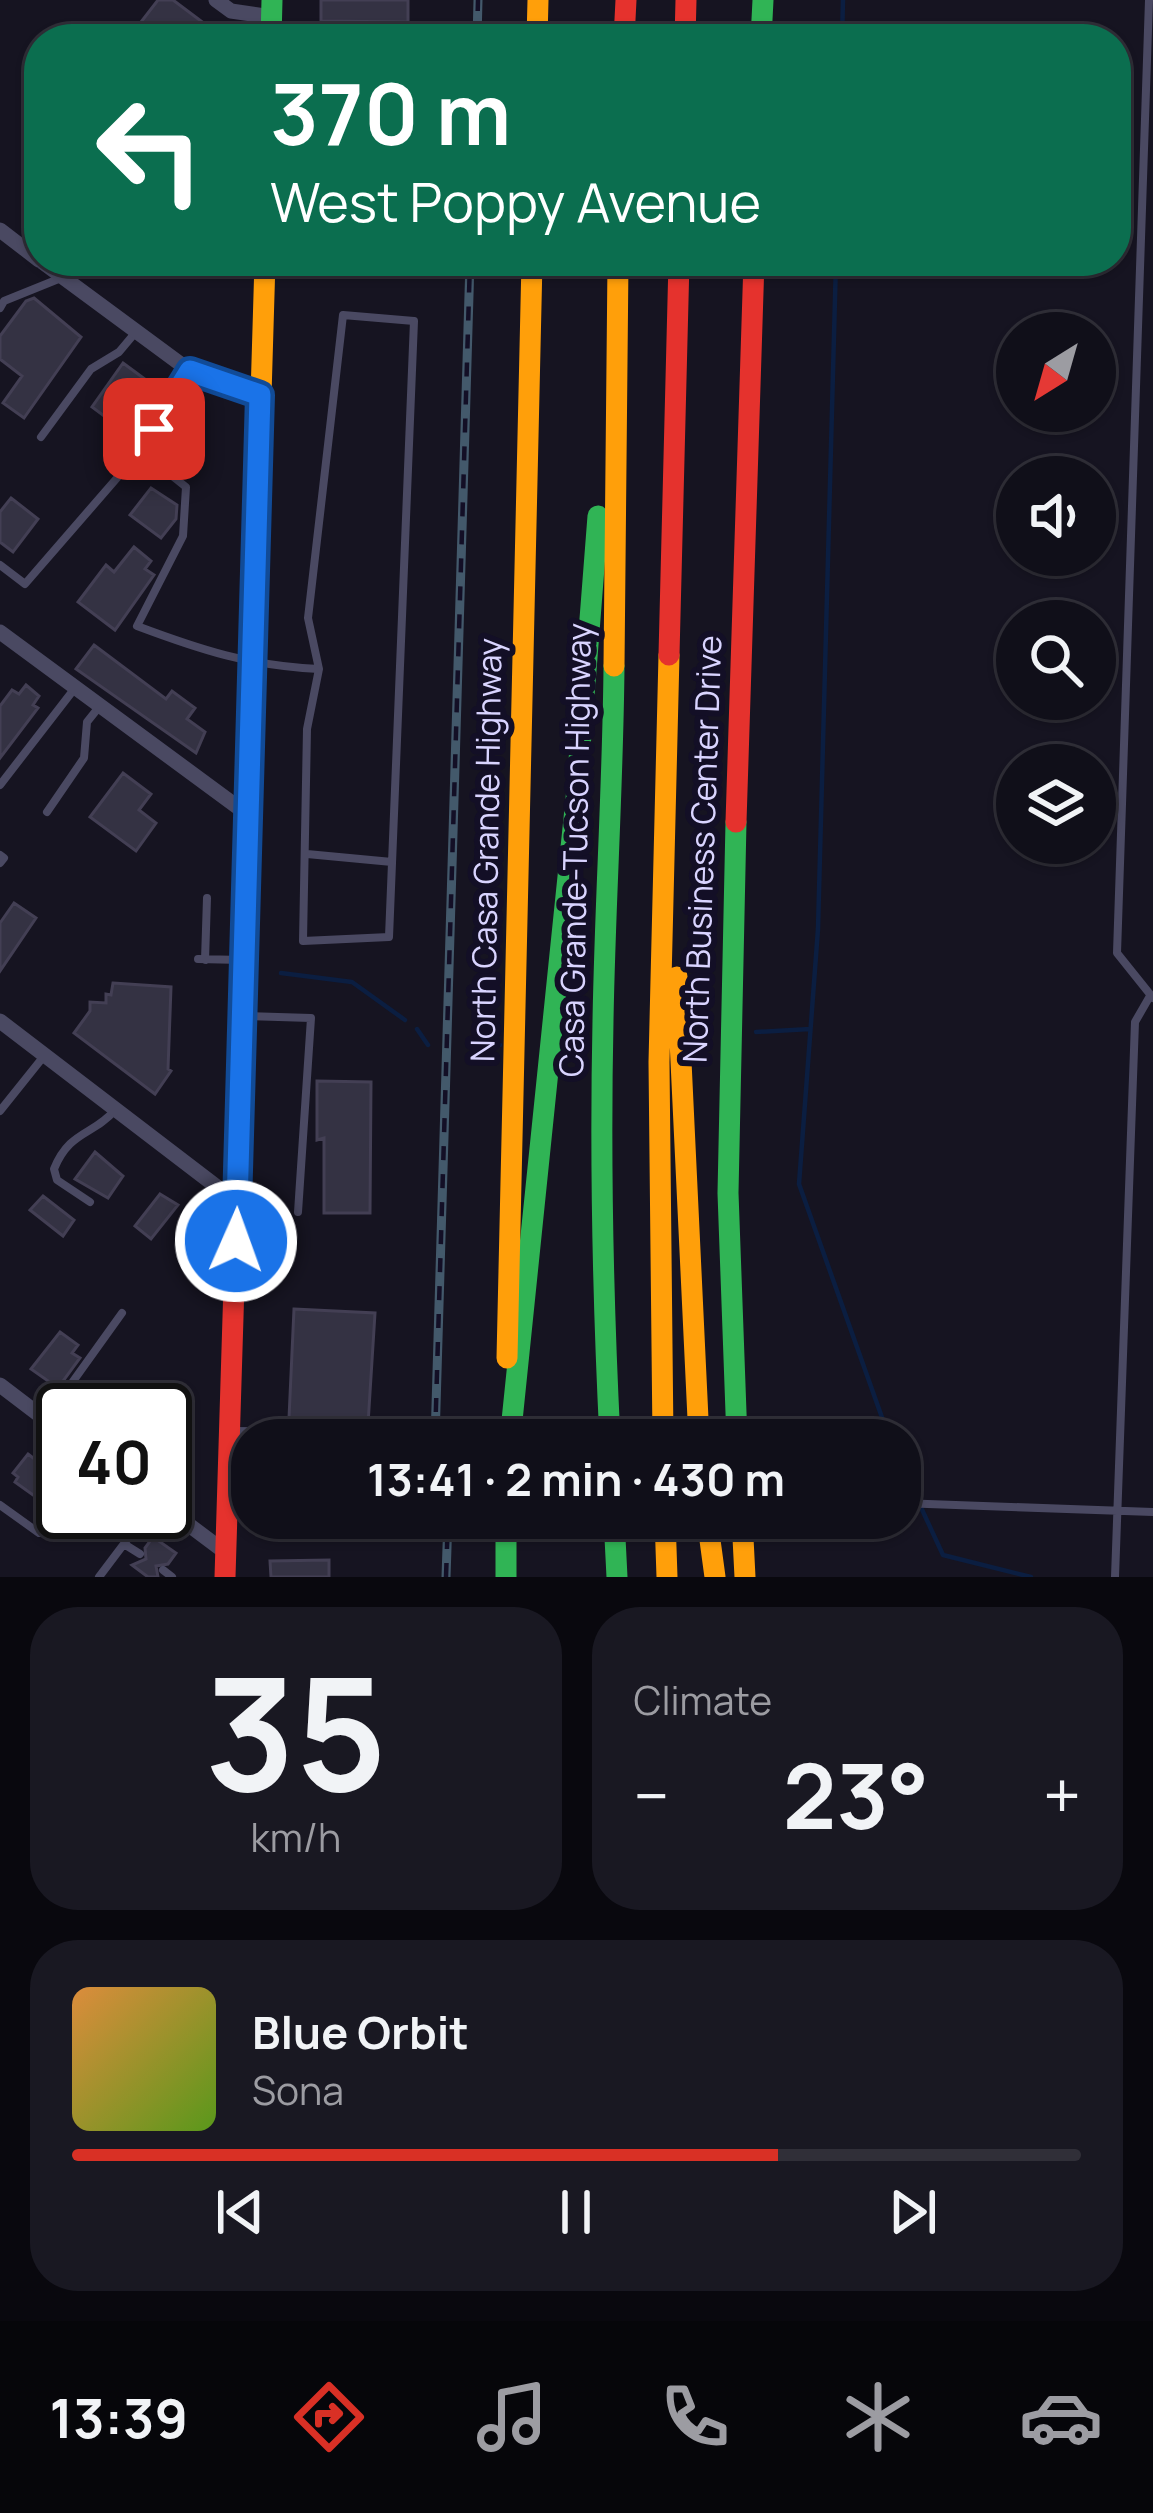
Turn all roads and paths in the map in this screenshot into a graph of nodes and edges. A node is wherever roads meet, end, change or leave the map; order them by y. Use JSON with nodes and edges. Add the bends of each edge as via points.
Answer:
{"nodes":[{"id":1,"x":216,"y":0,"type":"edge"},
{"id":2,"x":1150,"y":0,"type":"edge"},
{"id":3,"x":272,"y":19,"type":"edge"},
{"id":4,"x":264,"y":276,"type":"edge"},
{"id":5,"x":532,"y":276,"type":"edge"},
{"id":6,"x":618,"y":276,"type":"edge"},
{"id":7,"x":680,"y":276,"type":"edge"},
{"id":8,"x":754,"y":276,"type":"edge"},
{"id":9,"x":62,"y":277,"type":"joint"},
{"id":10,"x":0,"y":308,"type":"edge"},
{"id":11,"x":137,"y":332,"type":"junction"},
{"id":12,"x":616,"y":357,"type":"junction"},
{"id":13,"x":190,"y":371,"type":"junction"},
{"id":14,"x":260,"y":395,"type":"junction"},
{"id":15,"x":40,"y":437,"type":"dead end"},
{"id":16,"x":166,"y":471,"type":"dead end"},
{"id":17,"x":0,"y":565,"type":"edge"},
{"id":18,"x":1,"y":636,"type":"edge"},
{"id":19,"x":252,"y":664,"type":"junction"},
{"id":20,"x":319,"y":669,"type":"junction"},
{"id":21,"x":75,"y":688,"type":"junction"},
{"id":22,"x":99,"y":706,"type":"junction"},
{"id":23,"x":666,"y":771,"type":"junction"},
{"id":24,"x":0,"y":785,"type":"edge"},
{"id":25,"x":47,"y":812,"type":"dead end"},
{"id":26,"x":247,"y":814,"type":"junction"},
{"id":27,"x":307,"y":854,"type":"junction"},
{"id":28,"x":392,"y":862,"type":"junction"},
{"id":29,"x":207,"y":898,"type":"dead end"},
{"id":30,"x":244,"y":960,"type":"junction"},
{"id":31,"x":1151,"y":997,"type":"edge"},
{"id":32,"x":242,"y":1016,"type":"junction"},
{"id":33,"x":0,"y":1021,"type":"edge"},
{"id":34,"x":45,"y":1055,"type":"junction"},
{"id":35,"x":116,"y":1109,"type":"junction"},
{"id":36,"x":0,"y":1111,"type":"edge"},
{"id":37,"x":90,"y":1202,"type":"dead end"},
{"id":38,"x":238,"y":1202,"type":"junction"},
{"id":39,"x":298,"y":1212,"type":"dead end"},
{"id":40,"x":122,"y":1313,"type":"dead end"},
{"id":41,"x":72,"y":1383,"type":"edge"},
{"id":42,"x":0,"y":1385,"type":"edge"},
{"id":43,"x":36,"y":1413,"type":"edge"},
{"id":44,"x":508,"y":1419,"type":"edge"},
{"id":45,"x":510,"y":1419,"type":"edge"},
{"id":46,"x":609,"y":1419,"type":"edge"},
{"id":47,"x":663,"y":1419,"type":"edge"},
{"id":48,"x":699,"y":1419,"type":"edge"},
{"id":49,"x":736,"y":1419,"type":"edge"},
{"id":50,"x":230,"y":1431,"type":"joint"},
{"id":51,"x":921,"y":1504,"type":"edge"},
{"id":52,"x":0,"y":1505,"type":"edge"},
{"id":53,"x":1117,"y":1511,"type":"junction"},
{"id":54,"x":1153,"y":1512,"type":"edge"},
{"id":55,"x":192,"y":1527,"type":"edge"},
{"id":56,"x":36,"y":1530,"type":"edge"},
{"id":57,"x":128,"y":1539,"type":"edge"},
{"id":58,"x":506,"y":1539,"type":"edge"},
{"id":59,"x":615,"y":1539,"type":"edge"},
{"id":60,"x":666,"y":1539,"type":"edge"},
{"id":61,"x":710,"y":1539,"type":"edge"},
{"id":62,"x":744,"y":1539,"type":"edge"},
{"id":63,"x":749,"y":1539,"type":"edge"},
{"id":64,"x":124,"y":1544,"type":"junction"},
{"id":65,"x":744,"y":1546,"type":"junction"},
{"id":66,"x":225,"y":1552,"type":"junction"},
{"id":67,"x":140,"y":1554,"type":"dead end"},
{"id":68,"x":99,"y":1577,"type":"edge"},
{"id":69,"x":225,"y":1577,"type":"edge"},
{"id":70,"x":506,"y":1577,"type":"edge"},
{"id":71,"x":617,"y":1577,"type":"edge"},
{"id":72,"x":667,"y":1577,"type":"edge"},
{"id":73,"x":715,"y":1577,"type":"edge"},
{"id":74,"x":746,"y":1577,"type":"edge"},
{"id":75,"x":1114,"y":1577,"type":"edge"}],
"edges":[{"from":1,"to":3,"type":"street"},
{"from":2,"to":31,"type":"lane","via":[[1117,953]]},
{"from":4,"to":14,"type":"main road"},
{"from":5,"to":44,"type":"main road","name":"North Casa Grande Highway"},
{"from":6,"to":12,"type":"main road","name":"Casa Grande-Tucson Highway"},
{"from":7,"to":23,"type":"main road"},
{"from":8,"to":49,"type":"main road","name":"North Business Center Drive","via":[[728,1057]]},
{"from":9,"to":10,"type":"lane"},
{"from":9,"to":11,"type":"street"},
{"from":11,"to":13,"type":"street"},
{"from":11,"to":15,"type":"lane","via":[[91,369]]},
{"from":12,"to":45,"type":"main road"},
{"from":12,"to":46,"type":"main road","name":"Casa Grande-Tucson Highway","via":[[603,1019]]},
{"from":13,"to":14,"type":"street"},
{"from":13,"to":17,"type":"lane","via":[[130,463],[26,584]]},
{"from":14,"to":19,"type":"main road"},
{"from":16,"to":19,"type":"lane","via":[[186,487],[183,536],[137,626]]},
{"from":18,"to":21,"type":"street"},
{"from":19,"to":20,"type":"lane"},
{"from":19,"to":26,"type":"main road"},
{"from":20,"to":27,"type":"lane","via":[[307,729]]},
{"from":20,"to":28,"type":"lane","via":[[308,618],[343,315],[414,322]]},
{"from":21,"to":22,"type":"street"},
{"from":21,"to":24,"type":"lane"},
{"from":22,"to":25,"type":"lane","via":[[87,722],[84,758]]},
{"from":22,"to":26,"type":"street"},
{"from":23,"to":47,"type":"main road","via":[[658,1062]]},
{"from":23,"to":48,"type":"main road"},
{"from":26,"to":30,"type":"main road"},
{"from":27,"to":28,"type":"lane"},
{"from":27,"to":28,"type":"lane","via":[[303,941],[389,938]]},
{"from":29,"to":30,"type":"lane","via":[[202,959]]},
{"from":30,"to":32,"type":"main road"},
{"from":31,"to":53,"type":"lane","via":[[1136,1022]]},
{"from":32,"to":38,"type":"main road"},
{"from":32,"to":39,"type":"lane","via":[[311,1018]]},
{"from":33,"to":34,"type":"street"},
{"from":34,"to":35,"type":"street"},
{"from":34,"to":36,"type":"lane"},
{"from":35,"to":37,"type":"lane","via":[[103,1125],[79,1132],[53,1168],[57,1180]]},
{"from":35,"to":38,"type":"street"},
{"from":38,"to":50,"type":"main road"},
{"from":40,"to":41,"type":"lane"},
{"from":42,"to":43,"type":"street"},
{"from":50,"to":66,"type":"main road"},
{"from":51,"to":53,"type":"lane"},
{"from":52,"to":56,"type":"lane"},
{"from":53,"to":54,"type":"lane"},
{"from":53,"to":75,"type":"lane"},
{"from":55,"to":66,"type":"street"},
{"from":57,"to":64,"type":"lane"},
{"from":58,"to":70,"type":"main road"},
{"from":59,"to":71,"type":"main road"},
{"from":60,"to":72,"type":"main road"},
{"from":61,"to":73,"type":"main road"},
{"from":62,"to":65,"type":"main road"},
{"from":63,"to":65,"type":"lane"},
{"from":64,"to":67,"type":"lane"},
{"from":64,"to":68,"type":"lane"},
{"from":65,"to":74,"type":"main road"},
{"from":66,"to":69,"type":"main road"}]}
